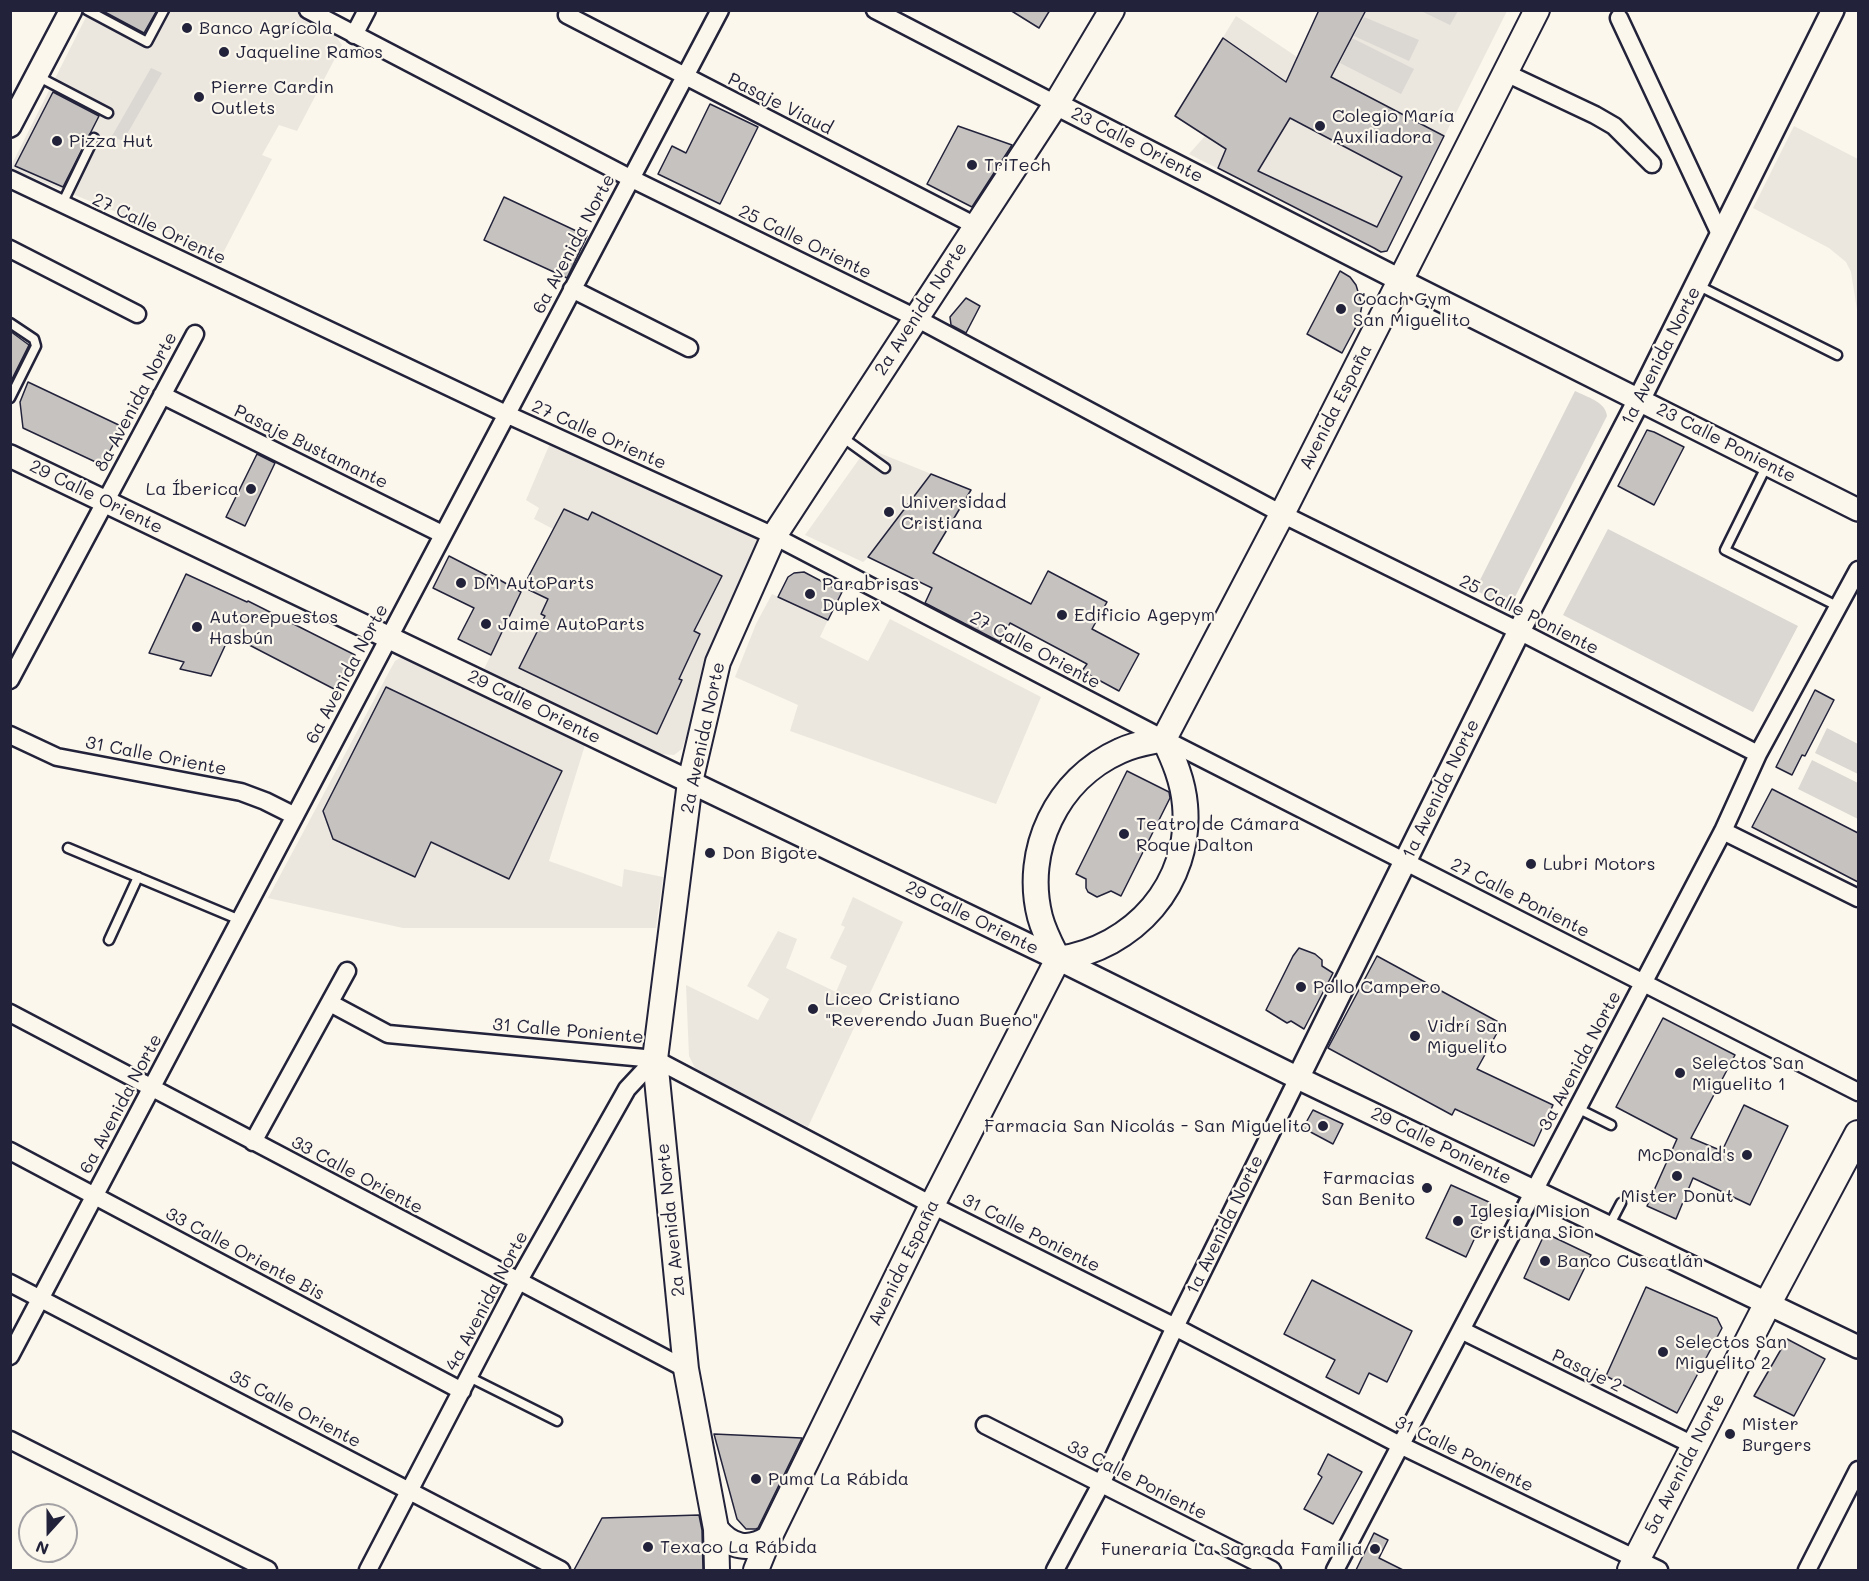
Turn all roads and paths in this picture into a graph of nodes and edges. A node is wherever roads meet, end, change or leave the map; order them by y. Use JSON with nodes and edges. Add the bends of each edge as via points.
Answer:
{"nodes":[{"id":1,"x":71,"y":10,"type":"edge"},
{"id":2,"x":87,"y":10,"type":"edge"},
{"id":3,"x":164,"y":10,"type":"edge"},
{"id":4,"x":308,"y":10,"type":"edge"},
{"id":5,"x":367,"y":10,"type":"edge"},
{"id":6,"x":720,"y":10,"type":"edge"},
{"id":7,"x":875,"y":10,"type":"edge"},
{"id":8,"x":1112,"y":10,"type":"edge"},
{"id":9,"x":1537,"y":10,"type":"edge"},
{"id":10,"x":1833,"y":10,"type":"edge"},
{"id":11,"x":567,"y":15,"type":"dead end"},
{"id":12,"x":1619,"y":18,"type":"dead end"},
{"id":13,"x":354,"y":35,"type":"junction"},
{"id":14,"x":1506,"y":73,"type":"junction"},
{"id":15,"x":37,"y":76,"type":"junction"},
{"id":16,"x":685,"y":77,"type":"junction"},
{"id":17,"x":1056,"y":104,"type":"junction"},
{"id":18,"x":108,"y":113,"type":"dead end"},
{"id":19,"x":10,"y":126,"type":"edge"},
{"id":20,"x":94,"y":138,"type":"dead end"},
{"id":21,"x":1652,"y":164,"type":"dead end"},
{"id":22,"x":630,"y":178,"type":"junction"},
{"id":23,"x":10,"y":179,"type":"edge"},
{"id":24,"x":62,"y":204,"type":"junction"},
{"id":25,"x":976,"y":226,"type":"junction"},
{"id":26,"x":1721,"y":236,"type":"junction"},
{"id":27,"x":10,"y":249,"type":"edge"},
{"id":28,"x":1400,"y":280,"type":"junction"},
{"id":29,"x":1696,"y":285,"type":"junction"},
{"id":30,"x":572,"y":289,"type":"junction"},
{"id":31,"x":137,"y":314,"type":"dead end"},
{"id":32,"x":916,"y":318,"type":"junction"},
{"id":33,"x":10,"y":323,"type":"edge"},
{"id":34,"x":195,"y":334,"type":"dead end"},
{"id":35,"x":689,"y":348,"type":"dead end"},
{"id":36,"x":1837,"y":355,"type":"dead end"},
{"id":37,"x":162,"y":395,"type":"junction"},
{"id":38,"x":10,"y":398,"type":"edge"},
{"id":39,"x":1639,"y":400,"type":"junction"},
{"id":40,"x":506,"y":414,"type":"junction"},
{"id":41,"x":839,"y":435,"type":"junction"},
{"id":42,"x":10,"y":456,"type":"edge"},
{"id":43,"x":1768,"y":464,"type":"junction"},
{"id":44,"x":885,"y":468,"type":"dead end"},
{"id":45,"x":105,"y":501,"type":"junction"},
{"id":46,"x":1858,"y":510,"type":"edge"},
{"id":47,"x":1282,"y":514,"type":"junction"},
{"id":48,"x":442,"y":534,"type":"junction"},
{"id":49,"x":774,"y":536,"type":"junction"},
{"id":50,"x":1858,"y":570,"type":"edge"},
{"id":51,"x":1839,"y":607,"type":"junction"},
{"id":52,"x":1519,"y":631,"type":"junction"},
{"id":53,"x":389,"y":637,"type":"junction"},
{"id":54,"x":10,"y":680,"type":"edge"},
{"id":55,"x":10,"y":735,"type":"edge"},
{"id":56,"x":1164,"y":739,"type":"junction"},
{"id":57,"x":1758,"y":754,"type":"junction"},
{"id":58,"x":690,"y":782,"type":"junction"},
{"id":59,"x":295,"y":816,"type":"junction"},
{"id":60,"x":1723,"y":831,"type":"junction"},
{"id":61,"x":68,"y":848,"type":"dead end"},
{"id":62,"x":1406,"y":861,"type":"junction"},
{"id":63,"x":138,"y":877,"type":"junction"},
{"id":64,"x":1858,"y":898,"type":"edge"},
{"id":65,"x":240,"y":920,"type":"junction"},
{"id":66,"x":109,"y":940,"type":"dead end"},
{"id":67,"x":1058,"y":959,"type":"junction"},
{"id":68,"x":347,"y":971,"type":"dead end"},
{"id":69,"x":1643,"y":983,"type":"junction"},
{"id":70,"x":330,"y":1003,"type":"junction"},
{"id":71,"x":10,"y":1013,"type":"edge"},
{"id":72,"x":655,"y":1059,"type":"junction"},
{"id":73,"x":1298,"y":1078,"type":"junction"},
{"id":74,"x":151,"y":1088,"type":"junction"},
{"id":75,"x":1858,"y":1092,"type":"edge"},
{"id":76,"x":1577,"y":1108,"type":"junction"},
{"id":77,"x":1611,"y":1125,"type":"dead end"},
{"id":78,"x":1858,"y":1134,"type":"edge"},
{"id":79,"x":253,"y":1142,"type":"junction"},
{"id":80,"x":10,"y":1151,"type":"edge"},
{"id":81,"x":1534,"y":1191,"type":"junction"},
{"id":82,"x":95,"y":1196,"type":"junction"},
{"id":83,"x":1621,"y":1203,"type":"dead end"},
{"id":84,"x":932,"y":1205,"type":"junction"},
{"id":85,"x":1609,"y":1227,"type":"junction"},
{"id":86,"x":518,"y":1282,"type":"junction"},
{"id":87,"x":10,"y":1283,"type":"edge"},
{"id":88,"x":40,"y":1299,"type":"junction"},
{"id":89,"x":1768,"y":1303,"type":"junction"},
{"id":90,"x":1175,"y":1327,"type":"junction"},
{"id":91,"x":1461,"y":1330,"type":"junction"},
{"id":92,"x":1858,"y":1347,"type":"edge"},
{"id":93,"x":10,"y":1356,"type":"edge"},
{"id":94,"x":686,"y":1369,"type":"junction"},
{"id":95,"x":465,"y":1384,"type":"junction"},
{"id":96,"x":557,"y":1421,"type":"dead end"},
{"id":97,"x":985,"y":1425,"type":"dead end"},
{"id":98,"x":10,"y":1440,"type":"edge"},
{"id":99,"x":1400,"y":1445,"type":"junction"},
{"id":100,"x":1695,"y":1446,"type":"junction"},
{"id":101,"x":1858,"y":1470,"type":"edge"},
{"id":102,"x":1101,"y":1484,"type":"junction"},
{"id":103,"x":409,"y":1491,"type":"junction"},
{"id":104,"x":716,"y":1529,"type":"junction"},
{"id":105,"x":769,"y":1538,"type":"junction"},
{"id":106,"x":1633,"y":1565,"type":"edge"},
{"id":107,"x":552,"y":1568,"type":"edge"},
{"id":108,"x":268,"y":1570,"type":"edge"},
{"id":109,"x":368,"y":1570,"type":"edge"},
{"id":110,"x":717,"y":1570,"type":"edge"},
{"id":111,"x":756,"y":1570,"type":"edge"},
{"id":112,"x":1055,"y":1570,"type":"edge"},
{"id":113,"x":1272,"y":1570,"type":"edge"},
{"id":114,"x":1335,"y":1570,"type":"edge"},
{"id":115,"x":1659,"y":1570,"type":"edge"},
{"id":116,"x":1807,"y":1570,"type":"edge"}],
"edges":[{"from":1,"to":15,"type":"street"},
{"from":2,"to":3,"type":"lane","via":[[147,42]]},
{"from":4,"to":13,"type":"street","name":"25 Calle Oriente"},
{"from":5,"to":13,"type":"street"},
{"from":6,"to":16,"type":"street","name":"6a Avenida Norte"},
{"from":7,"to":17,"type":"street","name":"23 Calle Oriente"},
{"from":8,"to":17,"type":"main road","name":"2a Avenida Norte"},
{"from":9,"to":14,"type":"main road","name":"Avenida España"},
{"from":10,"to":26,"type":"street","name":"1a Avenida Norte"},
{"from":11,"to":16,"type":"street","name":"Pasaje Viaud"},
{"from":12,"to":26,"type":"street"},
{"from":13,"to":22,"type":"street","name":"25 Calle Oriente"},
{"from":14,"to":21,"type":"street","via":[[1614,126]]},
{"from":14,"to":28,"type":"main road","name":"Avenida España"},
{"from":15,"to":18,"type":"lane"},
{"from":15,"to":19,"type":"street"},
{"from":16,"to":22,"type":"street","name":"6a Avenida Norte"},
{"from":16,"to":25,"type":"street","name":"Pasaje Viaud"},
{"from":17,"to":25,"type":"main road","name":"2a Avenida Norte"},
{"from":17,"to":28,"type":"street","name":"23 Calle Oriente"},
{"from":20,"to":24,"type":"lane"},
{"from":22,"to":30,"type":"street","name":"6a Avenida Norte"},
{"from":22,"to":32,"type":"street","name":"25 Calle Oriente"},
{"from":23,"to":24,"type":"street","name":"27 Calle Oriente"},
{"from":24,"to":40,"type":"street","name":"27 Calle Oriente"},
{"from":25,"to":32,"type":"main road","name":"2a Avenida Norte"},
{"from":26,"to":29,"type":"street","name":"1a Avenida Norte"},
{"from":27,"to":31,"type":"street"},
{"from":28,"to":39,"type":"street","name":"23 Calle Poniente"},
{"from":28,"to":47,"type":"main road","name":"Avenida España"},
{"from":29,"to":36,"type":"lane"},
{"from":29,"to":39,"type":"street","name":"1a Avenida Norte"},
{"from":30,"to":35,"type":"street"},
{"from":30,"to":40,"type":"street","name":"6a Avenida Norte"},
{"from":32,"to":41,"type":"main road","name":"2a Avenida Norte"},
{"from":32,"to":47,"type":"street","name":"25 Calle Oriente"},
{"from":33,"to":38,"type":"lane","via":[[34,339],[36,345]]},
{"from":34,"to":37,"type":"street","name":"8a Avenida Norte"},
{"from":37,"to":45,"type":"street","name":"8a Avenida Norte"},
{"from":37,"to":48,"type":"street","name":"Pasaje Bustamante"},
{"from":39,"to":43,"type":"street","name":"23 Calle Poniente"},
{"from":39,"to":52,"type":"street","name":"1a Avenida Norte"},
{"from":40,"to":48,"type":"street","name":"6a Avenida Norte"},
{"from":40,"to":49,"type":"street","name":"27 Calle Oriente"},
{"from":41,"to":44,"type":"lane"},
{"from":41,"to":49,"type":"main road","name":"2a Avenida Norte"},
{"from":42,"to":45,"type":"street","name":"29 Calle Oriente"},
{"from":43,"to":46,"type":"street","name":"23 Calle Poniente"},
{"from":43,"to":51,"type":"lane","via":[[1725,550]]},
{"from":45,"to":53,"type":"street","name":"29 Calle Oriente"},
{"from":45,"to":54,"type":"street","name":"8a Avenida Norte"},
{"from":47,"to":52,"type":"street","name":"25 Calle Poniente"},
{"from":47,"to":56,"type":"main road","name":"Avenida España"},
{"from":48,"to":53,"type":"street","name":"6a Avenida Norte"},
{"from":49,"to":56,"type":"street","name":"27 Calle Oriente"},
{"from":49,"to":58,"type":"main road","name":"2a Avenida Norte","via":[[718,662]]},
{"from":50,"to":51,"type":"street","name":"3a Avenida Norte"},
{"from":51,"to":57,"type":"street","name":"3a Avenida Norte"},
{"from":52,"to":57,"type":"street","name":"25 Calle Poniente"},
{"from":52,"to":62,"type":"street","name":"1a Avenida Norte"},
{"from":53,"to":58,"type":"street","name":"29 Calle Oriente"},
{"from":53,"to":59,"type":"street","name":"6a Avenida Norte"},
{"from":55,"to":59,"type":"street","name":"31 Calle Oriente","via":[[57,757],[241,792]]},
{"from":56,"to":62,"type":"street","name":"27 Calle Poniente"},
{"from":56,"to":67,"type":"main road","via":[[1182,783],[1185,806],[1182,850],[1170,881],[1152,909],[1119,939],[1078,956]]},
{"from":56,"to":67,"type":"main road","via":[[1121,750],[1101,761],[1083,774],[1055,809],[1037,862],[1036,896],[1047,939]]},
{"from":57,"to":60,"type":"street","name":"3a Avenida Norte"},
{"from":58,"to":67,"type":"street","name":"29 Calle Oriente"},
{"from":58,"to":72,"type":"main road","name":"2a Avenida Norte"},
{"from":59,"to":65,"type":"street","name":"6a Avenida Norte"},
{"from":60,"to":64,"type":"street"},
{"from":60,"to":69,"type":"street","name":"3a Avenida Norte"},
{"from":61,"to":63,"type":"lane"},
{"from":62,"to":69,"type":"street","name":"27 Calle Poniente"},
{"from":62,"to":73,"type":"street","name":"1a Avenida Norte"},
{"from":63,"to":65,"type":"lane"},
{"from":63,"to":66,"type":"lane"},
{"from":65,"to":74,"type":"street","name":"6a Avenida Norte"},
{"from":67,"to":73,"type":"street","name":"29 Calle Poniente"},
{"from":67,"to":84,"type":"main road","name":"Avenida España"},
{"from":68,"to":70,"type":"street"},
{"from":69,"to":75,"type":"street","name":"27 Calle Poniente"},
{"from":69,"to":76,"type":"street","name":"3a Avenida Norte"},
{"from":70,"to":72,"type":"street","name":"31 Calle Poniente","via":[[388,1034]]},
{"from":70,"to":79,"type":"street"},
{"from":71,"to":74,"type":"street","name":"33 Calle Oriente"},
{"from":72,"to":84,"type":"street","name":"31 Calle Poniente"},
{"from":72,"to":86,"type":"street","name":"4a Avenida Norte","via":[[627,1089]]},
{"from":72,"to":94,"type":"main road","name":"2a Avenida Norte"},
{"from":73,"to":81,"type":"street","name":"29 Calle Poniente"},
{"from":73,"to":90,"type":"street","name":"1a Avenida Norte"},
{"from":74,"to":79,"type":"street","name":"33 Calle Oriente"},
{"from":74,"to":82,"type":"street","name":"6a Avenida Norte"},
{"from":76,"to":77,"type":"lane"},
{"from":76,"to":81,"type":"street","name":"3a Avenida Norte"},
{"from":78,"to":89,"type":"main road","name":"5a Avenida Norte"},
{"from":79,"to":86,"type":"street","name":"33 Calle Oriente"},
{"from":80,"to":82,"type":"street","name":"33 Calle Oriente Bis"},
{"from":81,"to":85,"type":"street","name":"29 Calle Poniente"},
{"from":81,"to":91,"type":"street","name":"3a Avenida Norte"},
{"from":82,"to":88,"type":"street","name":"6a Avenida Norte"},
{"from":82,"to":95,"type":"street","name":"33 Calle Oriente Bis"},
{"from":83,"to":85,"type":"lane"},
{"from":84,"to":90,"type":"street","name":"31 Calle Poniente"},
{"from":84,"to":105,"type":"main road","name":"Avenida España"},
{"from":85,"to":89,"type":"street","name":"29 Calle Poniente"},
{"from":86,"to":94,"type":"street","name":"33 Calle Oriente"},
{"from":86,"to":95,"type":"street","name":"4a Avenida Norte"},
{"from":87,"to":88,"type":"street","name":"35 Calle Oriente"},
{"from":88,"to":93,"type":"street","name":"6a Avenida Norte"},
{"from":88,"to":103,"type":"street","name":"35 Calle Oriente"},
{"from":89,"to":92,"type":"street","name":"29 Calle Poniente"},
{"from":89,"to":100,"type":"main road","name":"5a Avenida Norte"},
{"from":90,"to":99,"type":"street","name":"31 Calle Poniente"},
{"from":90,"to":102,"type":"street","name":"1a Avenida Norte"},
{"from":91,"to":99,"type":"street","name":"3a Avenida Norte"},
{"from":91,"to":100,"type":"street","name":"Pasaje 2"},
{"from":94,"to":104,"type":"main road","name":"2a Avenida Norte"},
{"from":95,"to":96,"type":"lane"},
{"from":95,"to":103,"type":"street","name":"4a Avenida Norte"},
{"from":97,"to":102,"type":"street","name":"33 Calle Poniente"},
{"from":98,"to":108,"type":"street"},
{"from":99,"to":106,"type":"street","name":"31 Calle Poniente"},
{"from":99,"to":114,"type":"street","name":"3a Avenida Norte"},
{"from":100,"to":106,"type":"main road","name":"5a Avenida Norte"},
{"from":101,"to":116,"type":"street"},
{"from":102,"to":112,"type":"street","name":"1a Avenida Norte"},
{"from":102,"to":113,"type":"street","name":"33 Calle Poniente"},
{"from":103,"to":107,"type":"street","name":"35 Calle Oriente"},
{"from":103,"to":109,"type":"street","name":"4a Avenida Norte"},
{"from":104,"to":105,"type":"main road","via":[[723,1538],[740,1546],[760,1544]]},
{"from":104,"to":110,"type":"main road","name":"2a Avenida Norte"},
{"from":105,"to":111,"type":"main road","name":"Avenida España"},
{"from":106,"to":115,"type":"street","name":"31 Calle Poniente"}]}
